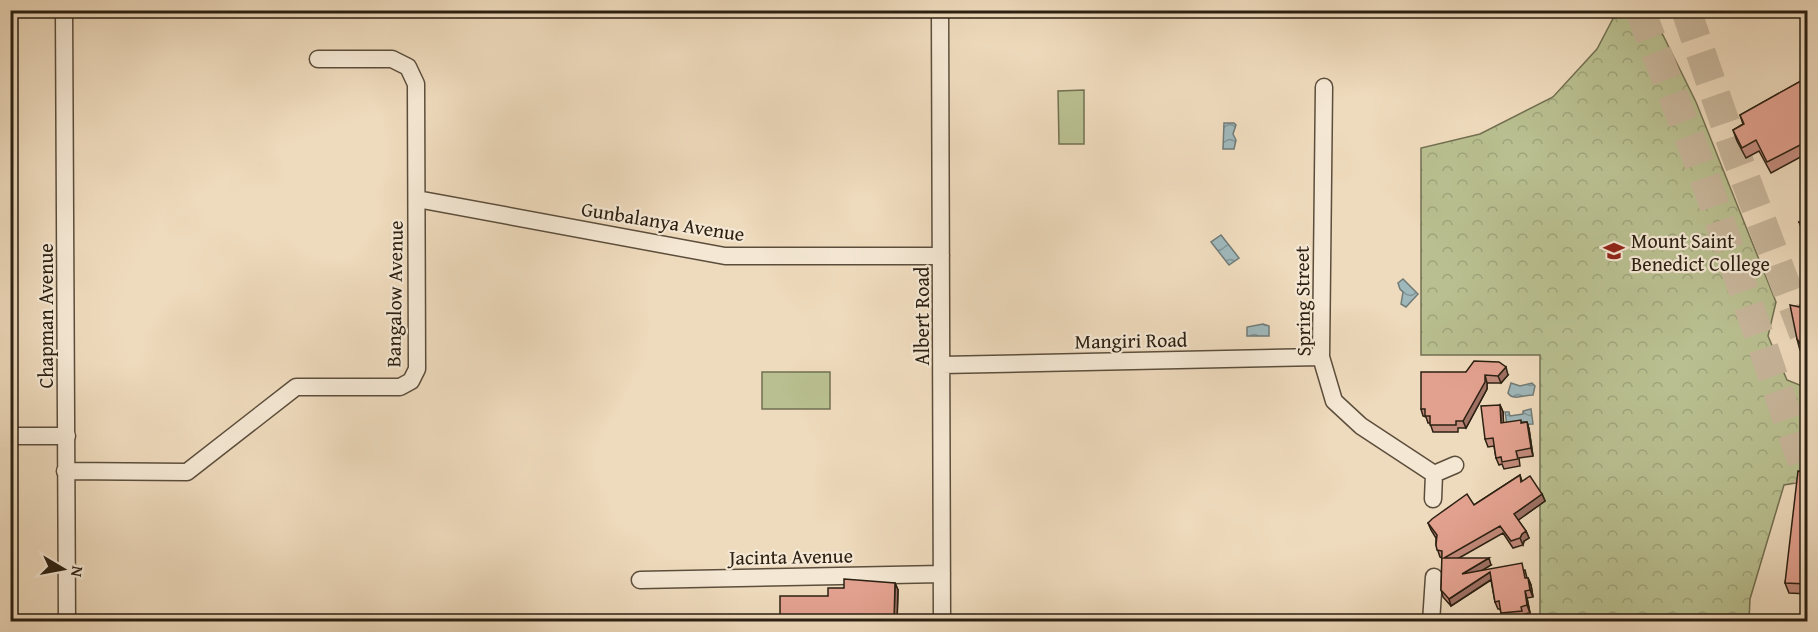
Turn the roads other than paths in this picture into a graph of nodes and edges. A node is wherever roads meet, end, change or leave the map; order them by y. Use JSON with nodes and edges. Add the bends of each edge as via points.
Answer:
{"nodes":[{"id":1,"x":64,"y":10,"type":"edge"},
{"id":2,"x":940,"y":10,"type":"edge"},
{"id":3,"x":318,"y":59,"type":"dead end"},
{"id":4,"x":1324,"y":87,"type":"dead end"},
{"id":5,"x":417,"y":199,"type":"junction"},
{"id":6,"x":941,"y":256,"type":"junction"},
{"id":7,"x":1321,"y":357,"type":"junction"},
{"id":8,"x":942,"y":365,"type":"junction"},
{"id":9,"x":10,"y":436,"type":"edge"},
{"id":10,"x":67,"y":436,"type":"junction"},
{"id":11,"x":1455,"y":465,"type":"dead end"},
{"id":12,"x":65,"y":471,"type":"junction"},
{"id":13,"x":1434,"y":474,"type":"junction"},
{"id":14,"x":1433,"y":498,"type":"dead end"},
{"id":15,"x":942,"y":574,"type":"junction"},
{"id":16,"x":1434,"y":577,"type":"dead end"},
{"id":17,"x":640,"y":580,"type":"dead end"},
{"id":18,"x":67,"y":621,"type":"edge"},
{"id":19,"x":942,"y":621,"type":"edge"},
{"id":20,"x":1431,"y":621,"type":"edge"}],
"edges":[{"from":1,"to":10,"type":"street","name":"Chapman Avenue"},
{"from":2,"to":6,"type":"street","name":"Albert Road"},
{"from":3,"to":5,"type":"street","name":"Bangalow Avenue","via":[[392,59],[408,67],[416,84]]},
{"from":4,"to":7,"type":"street","name":"Spring Street"},
{"from":5,"to":6,"type":"street","name":"Gunbalanya Avenue","via":[[725,256]]},
{"from":5,"to":12,"type":"street","name":"Bangalow Avenue","via":[[417,369],[411,381],[400,387],[296,387],[187,472]]},
{"from":6,"to":8,"type":"street","name":"Albert Road"},
{"from":7,"to":8,"type":"street","name":"Mangiri Road"},
{"from":7,"to":13,"type":"street","name":"Spring Street","via":[[1334,401],[1360,426]]},
{"from":8,"to":15,"type":"street","name":"Albert Road"},
{"from":9,"to":10,"type":"street"},
{"from":10,"to":12,"type":"street","name":"Chapman Avenue"},
{"from":11,"to":13,"type":"street"},
{"from":12,"to":18,"type":"street","name":"Chapman Avenue"},
{"from":13,"to":14,"type":"street"},
{"from":15,"to":17,"type":"street","name":"Jacinta Avenue"},
{"from":15,"to":19,"type":"street","name":"Albert Road"},
{"from":16,"to":20,"type":"street"}]}
